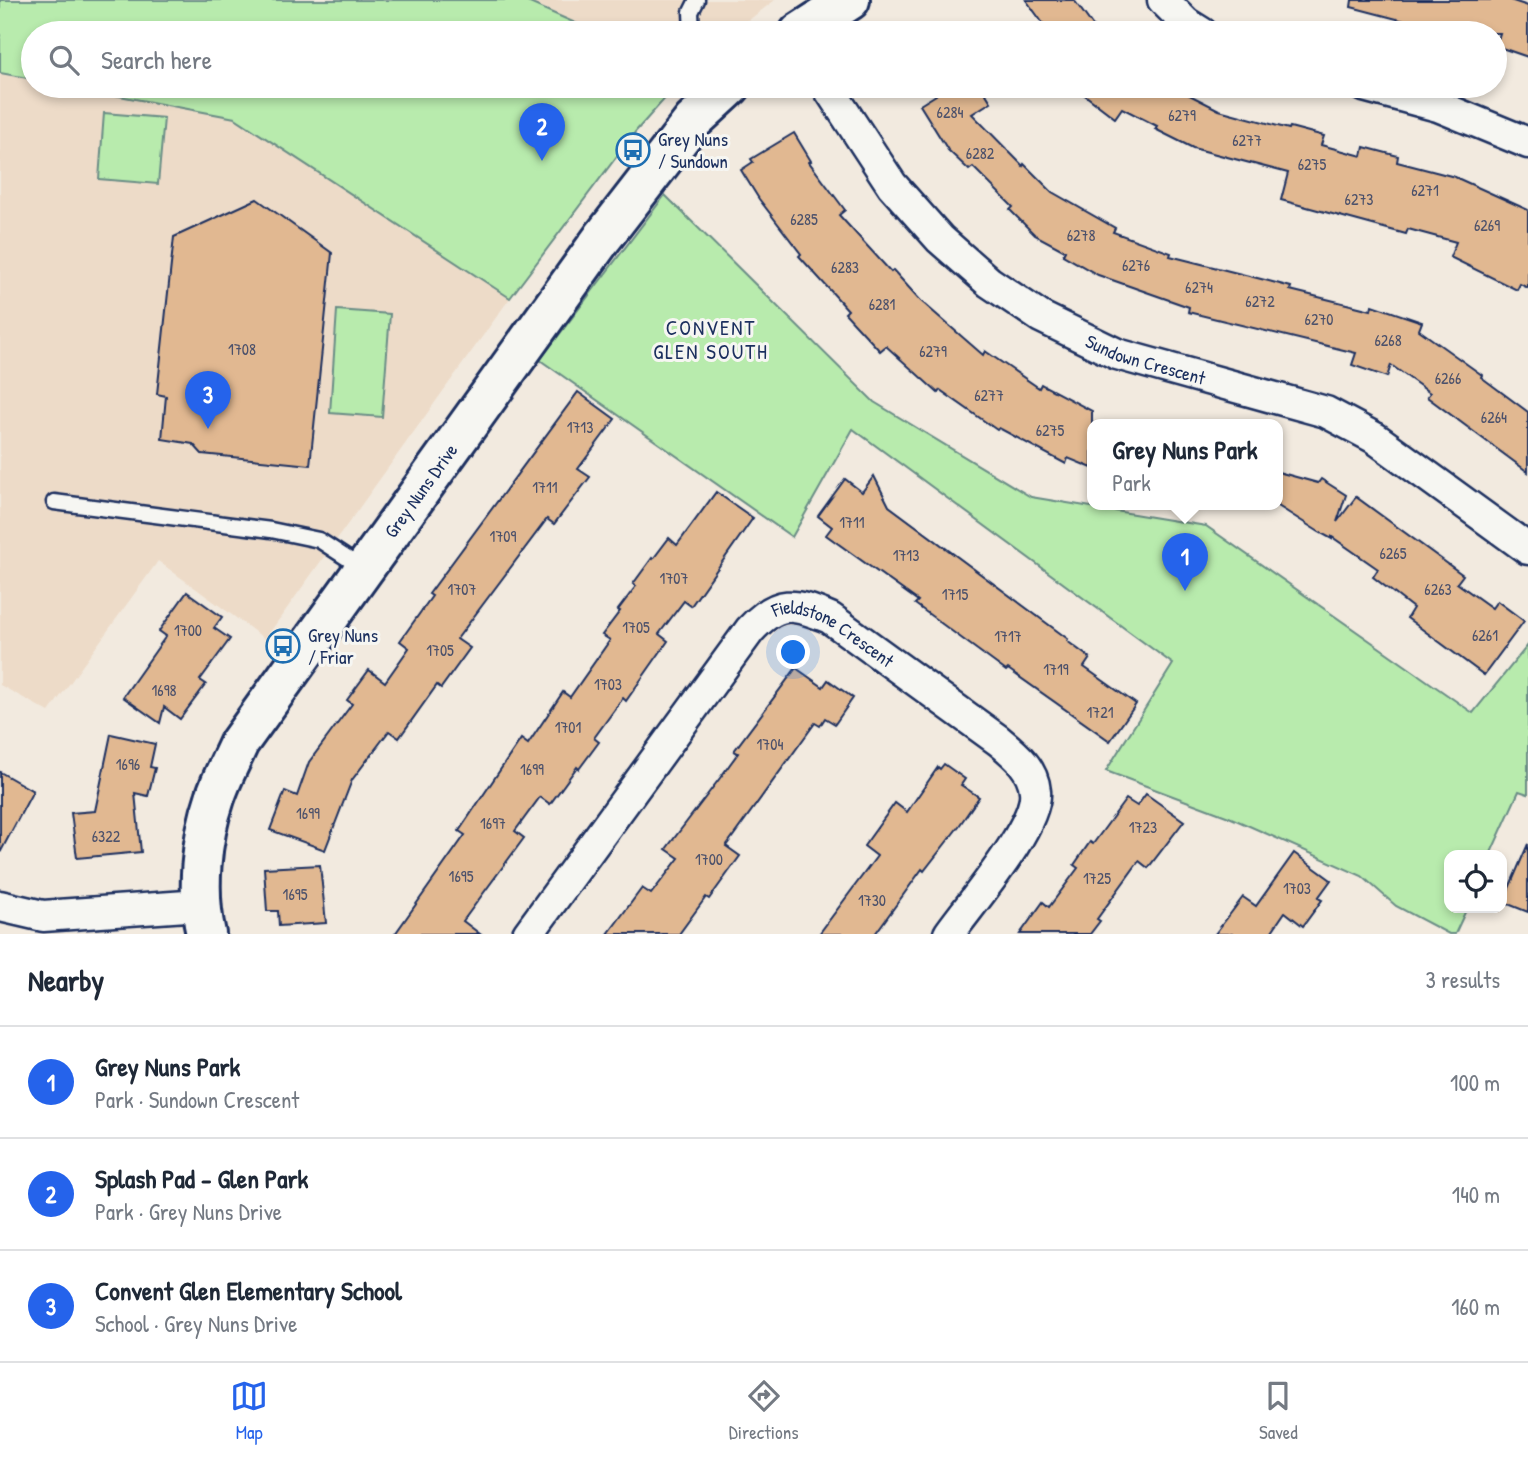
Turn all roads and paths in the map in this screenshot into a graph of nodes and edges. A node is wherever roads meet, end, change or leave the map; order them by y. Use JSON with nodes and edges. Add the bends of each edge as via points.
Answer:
{"nodes":[{"id":1,"x":697,"y":0,"type":"edge"},
{"id":2,"x":850,"y":0,"type":"edge"},
{"id":3,"x":1163,"y":0,"type":"edge"},
{"id":4,"x":691,"y":21,"type":"edge"},
{"id":5,"x":818,"y":21,"type":"edge"},
{"id":6,"x":1184,"y":21,"type":"edge"},
{"id":7,"x":717,"y":98,"type":"edge"},
{"id":8,"x":835,"y":98,"type":"edge"},
{"id":9,"x":1408,"y":98,"type":"edge"},
{"id":10,"x":1528,"y":143,"type":"edge"},
{"id":11,"x":54,"y":502,"type":"dead end"},
{"id":12,"x":1528,"y":549,"type":"edge"},
{"id":13,"x":363,"y":569,"type":"junction"},
{"id":14,"x":0,"y":906,"type":"edge"},
{"id":15,"x":204,"y":919,"type":"edge"},
{"id":16,"x":528,"y":934,"type":"edge"},
{"id":17,"x":949,"y":934,"type":"edge"}],
"edges":[{"from":1,"to":4,"type":"lane"},
{"from":2,"to":5,"type":"street"},
{"from":3,"to":6,"type":"street"},
{"from":7,"to":13,"type":"street","name":"Grey Nuns Drive","via":[[644,183]]},
{"from":8,"to":12,"type":"street","name":"Sundown Crescent","via":[[892,185],[940,239],[989,282],[1041,317],[1117,354],[1326,412],[1375,438]]},
{"from":9,"to":10,"type":"street"},
{"from":11,"to":13,"type":"lane","via":[[318,540]]},
{"from":13,"to":15,"type":"street","name":"Grey Nuns Drive","via":[[239,743],[214,798],[201,866]]},
{"from":14,"to":15,"type":"street","via":[[43,916]]},
{"from":16,"to":17,"type":"street","name":"Fieldstone Crescent","via":[[750,630],[762,616],[781,607],[803,606],[830,618],[998,740],[1018,756],[1031,776],[1034,810]]}]}
